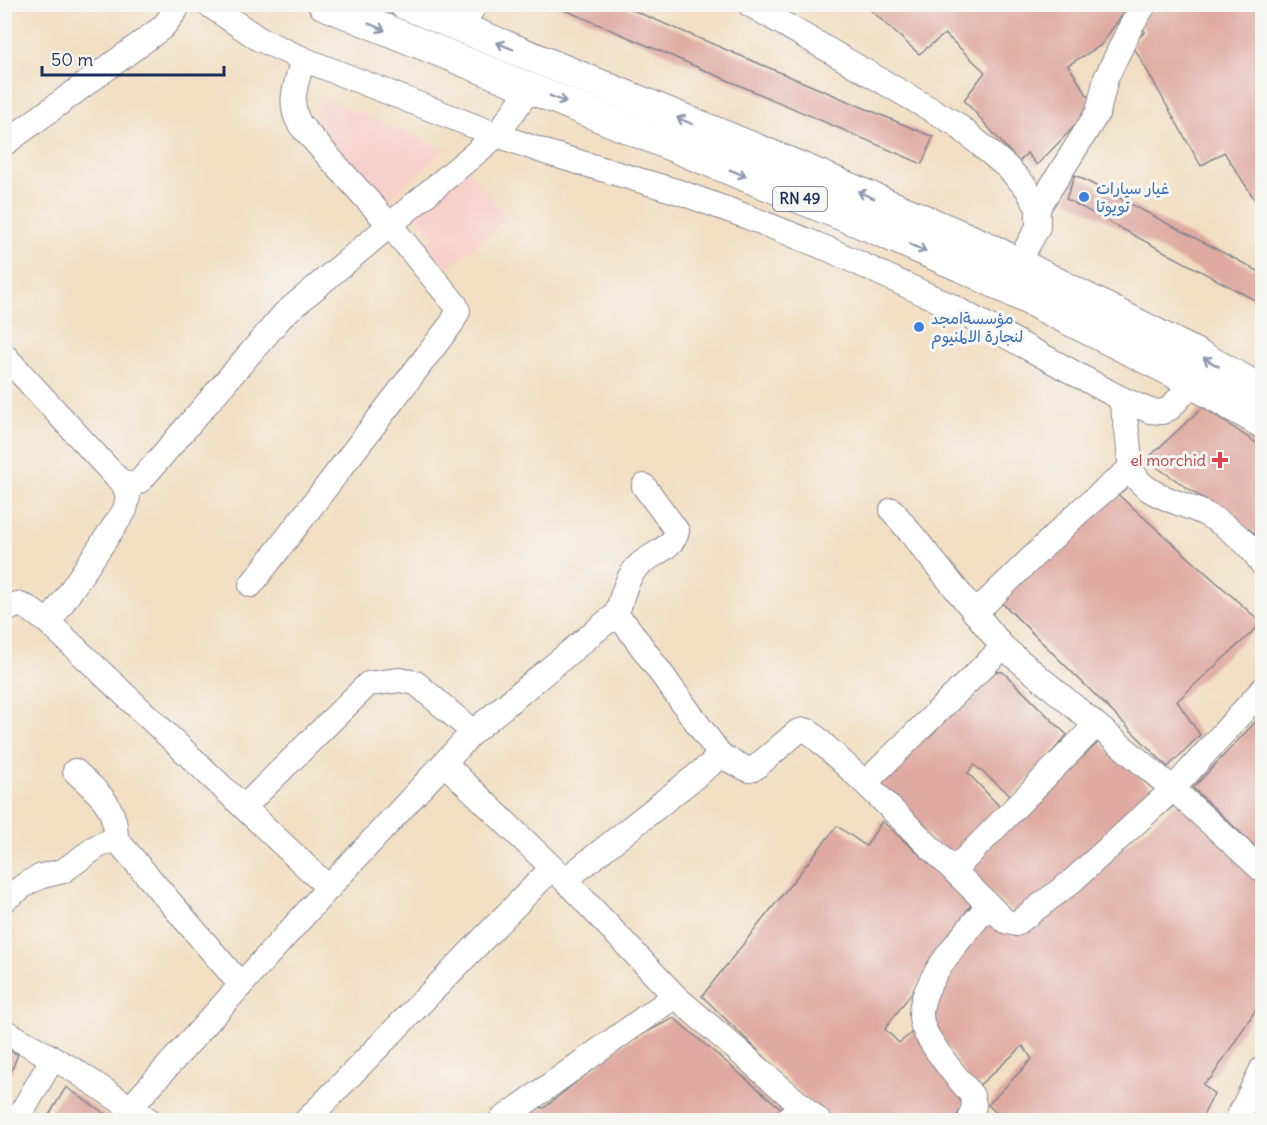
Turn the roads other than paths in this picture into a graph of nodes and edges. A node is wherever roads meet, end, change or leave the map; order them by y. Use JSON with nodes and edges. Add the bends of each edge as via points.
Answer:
{"nodes":[{"id":1,"x":178,"y":4,"type":"edge"},
{"id":2,"x":208,"y":4,"type":"edge"},
{"id":3,"x":323,"y":4,"type":"edge"},
{"id":4,"x":404,"y":4,"type":"edge"},
{"id":5,"x":749,"y":4,"type":"edge"},
{"id":6,"x":1145,"y":4,"type":"edge"},
{"id":7,"x":239,"y":13,"type":"edge"},
{"id":8,"x":467,"y":16,"type":"edge"},
{"id":9,"x":303,"y":59,"type":"junction"},
{"id":10,"x":530,"y":88,"type":"junction"},
{"id":11,"x":497,"y":135,"type":"junction"},
{"id":12,"x":4,"y":144,"type":"edge"},
{"id":13,"x":1038,"y":208,"type":"junction"},
{"id":14,"x":389,"y":224,"type":"junction"},
{"id":15,"x":1018,"y":263,"type":"junction"},
{"id":16,"x":4,"y":355,"type":"edge"},
{"id":17,"x":1193,"y":383,"type":"junction"},
{"id":18,"x":1263,"y":390,"type":"edge"},
{"id":19,"x":1120,"y":398,"type":"junction"},
{"id":20,"x":1263,"y":423,"type":"edge"},
{"id":21,"x":1131,"y":468,"type":"junction"},
{"id":22,"x":123,"y":483,"type":"junction"},
{"id":23,"x":644,"y":486,"type":"dead end"},
{"id":24,"x":892,"y":510,"type":"dead end"},
{"id":25,"x":1263,"y":564,"type":"edge"},
{"id":26,"x":251,"y":585,"type":"dead end"},
{"id":27,"x":4,"y":612,"type":"edge"},
{"id":28,"x":975,"y":613,"type":"junction"},
{"id":29,"x":615,"y":619,"type":"junction"},
{"id":30,"x":49,"y":623,"type":"junction"},
{"id":31,"x":1003,"y":647,"type":"junction"},
{"id":32,"x":1263,"y":690,"type":"edge"},
{"id":33,"x":1096,"y":725,"type":"junction"},
{"id":34,"x":473,"y":732,"type":"junction"},
{"id":35,"x":721,"y":756,"type":"junction"},
{"id":36,"x":444,"y":763,"type":"junction"},
{"id":37,"x":75,"y":771,"type":"dead end"},
{"id":38,"x":865,"y":783,"type":"junction"},
{"id":39,"x":1173,"y":789,"type":"junction"},
{"id":40,"x":244,"y":807,"type":"junction"},
{"id":41,"x":116,"y":840,"type":"junction"},
{"id":42,"x":954,"y":870,"type":"junction"},
{"id":43,"x":1263,"y":870,"type":"edge"},
{"id":44,"x":558,"y":874,"type":"junction"},
{"id":45,"x":329,"y":888,"type":"junction"},
{"id":46,"x":4,"y":900,"type":"edge"},
{"id":47,"x":989,"y":904,"type":"junction"},
{"id":48,"x":241,"y":985,"type":"junction"},
{"id":49,"x":675,"y":996,"type":"junction"},
{"id":50,"x":6,"y":1028,"type":"edge"},
{"id":51,"x":53,"y":1058,"type":"junction"},
{"id":52,"x":1263,"y":1069,"type":"edge"},
{"id":53,"x":140,"y":1114,"type":"edge"},
{"id":54,"x":802,"y":1115,"type":"edge"},
{"id":55,"x":17,"y":1120,"type":"edge"},
{"id":56,"x":307,"y":1120,"type":"edge"},
{"id":57,"x":501,"y":1120,"type":"edge"},
{"id":58,"x":970,"y":1120,"type":"edge"},
{"id":59,"x":1237,"y":1120,"type":"edge"}],
"edges":[{"from":1,"to":12,"type":"street","via":[[163,27]]},
{"from":2,"to":7,"type":"street"},
{"from":3,"to":10,"type":"main road","number":"RN 49","one_way":true},
{"from":4,"to":8,"type":"main road","number":"RN 49"},
{"from":5,"to":13,"type":"street","via":[[956,124],[1007,167]]},
{"from":6,"to":13,"type":"street","via":[[1106,78],[1095,118]]},
{"from":7,"to":9,"type":"street","via":[[259,39]]},
{"from":15,"to":8,"type":"main road","number":"RN 49","one_way":true},
{"from":9,"to":11,"type":"street"},
{"from":9,"to":14,"type":"street","via":[[293,98],[294,117]]},
{"from":10,"to":11,"type":"street"},
{"from":10,"to":17,"type":"main road","number":"RN 49","one_way":true,"via":[[972,271]]},
{"from":11,"to":14,"type":"street"},
{"from":11,"to":19,"type":"street","via":[[679,192],[828,249],[951,306]]},
{"from":13,"to":15,"type":"street","via":[[1038,227]]},
{"from":14,"to":22,"type":"street","via":[[284,314],[141,480],[135,485]]},
{"from":14,"to":26,"type":"street","via":[[455,303],[457,316]]},
{"from":18,"to":15,"type":"main road","number":"RN 49","one_way":true},
{"from":16,"to":22,"type":"street"},
{"from":17,"to":19,"type":"street","via":[[1162,412]]},
{"from":17,"to":20,"type":"main road","number":"RN 49"},
{"from":19,"to":21,"type":"street"},
{"from":21,"to":25,"type":"street","via":[[1151,490],[1206,514],[1234,532]]},
{"from":21,"to":28,"type":"street","via":[[1080,511]]},
{"from":22,"to":30,"type":"street","via":[[128,496],[126,510]]},
{"from":23,"to":29,"type":"street","via":[[676,536],[632,573]]},
{"from":24,"to":28,"type":"street"},
{"from":27,"to":30,"type":"street","via":[[17,604]]},
{"from":28,"to":31,"type":"street"},
{"from":29,"to":34,"type":"street","via":[[603,623]]},
{"from":29,"to":35,"type":"street","via":[[626,625]]},
{"from":30,"to":40,"type":"street"},
{"from":31,"to":33,"type":"street"},
{"from":31,"to":38,"type":"street"},
{"from":32,"to":39,"type":"street"},
{"from":33,"to":39,"type":"street"},
{"from":33,"to":42,"type":"street"},
{"from":34,"to":36,"type":"street"},
{"from":34,"to":40,"type":"street","via":[[416,683],[400,680],[368,684]]},
{"from":35,"to":38,"type":"street","via":[[749,770],[804,730]]},
{"from":35,"to":44,"type":"street"},
{"from":36,"to":44,"type":"street"},
{"from":36,"to":45,"type":"street"},
{"from":37,"to":41,"type":"street","via":[[113,813]]},
{"from":38,"to":42,"type":"street"},
{"from":39,"to":43,"type":"street"},
{"from":39,"to":47,"type":"street","via":[[1019,924],[1005,921]]},
{"from":40,"to":45,"type":"street"},
{"from":41,"to":46,"type":"street","via":[[98,846],[63,871],[29,882]]},
{"from":41,"to":48,"type":"street"},
{"from":42,"to":47,"type":"street"},
{"from":44,"to":49,"type":"street"},
{"from":44,"to":56,"type":"street"},
{"from":45,"to":48,"type":"street"},
{"from":47,"to":58,"type":"street","via":[[941,964],[920,1012],[924,1029],[937,1051],[972,1096]]},
{"from":48,"to":53,"type":"street"},
{"from":49,"to":54,"type":"street"},
{"from":49,"to":57,"type":"street"},
{"from":50,"to":51,"type":"street"},
{"from":51,"to":53,"type":"street"},
{"from":51,"to":55,"type":"street"},
{"from":52,"to":59,"type":"street"}]}
